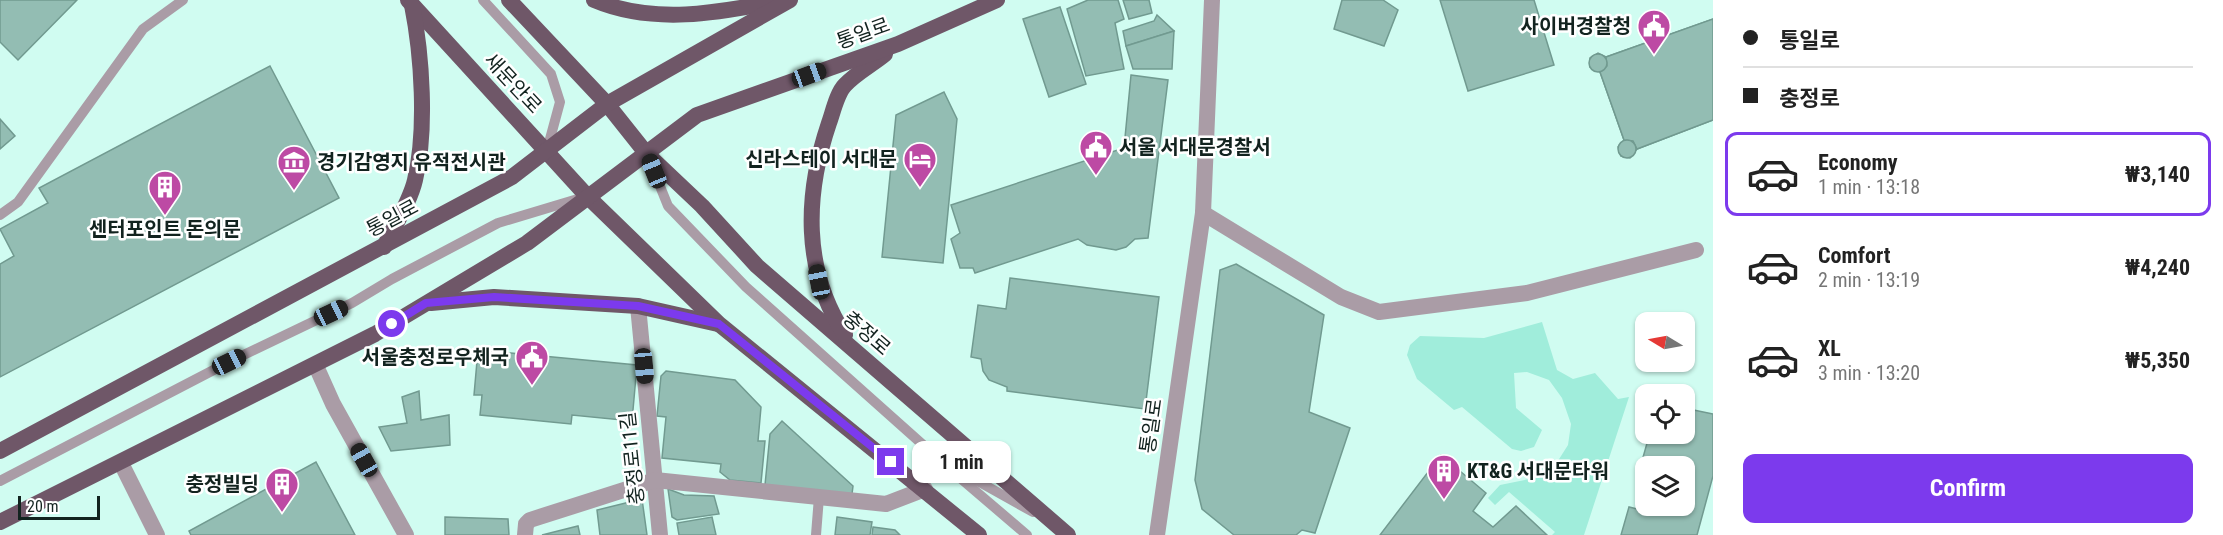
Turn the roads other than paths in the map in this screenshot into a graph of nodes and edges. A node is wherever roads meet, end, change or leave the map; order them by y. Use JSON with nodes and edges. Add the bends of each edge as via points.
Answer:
{"nodes":[{"id":1,"x":183,"y":0,"type":"edge"},
{"id":2,"x":483,"y":0,"type":"edge"},
{"id":3,"x":509,"y":0,"type":"edge"},
{"id":4,"x":594,"y":0,"type":"edge"},
{"id":5,"x":788,"y":0,"type":"edge"},
{"id":6,"x":997,"y":0,"type":"edge"},
{"id":7,"x":1212,"y":0,"type":"edge"},
{"id":8,"x":410,"y":2,"type":"edge"},
{"id":9,"x":898,"y":44,"type":"junction"},
{"id":10,"x":607,"y":104,"type":"junction"},
{"id":11,"x":547,"y":150,"type":"junction"},
{"id":12,"x":646,"y":153,"type":"junction"},
{"id":13,"x":587,"y":196,"type":"junction"},
{"id":14,"x":1203,"y":213,"type":"junction"},
{"id":15,"x":0,"y":215,"type":"edge"},
{"id":16,"x":384,"y":247,"type":"junction"},
{"id":17,"x":1696,"y":250,"type":"dead end"},
{"id":18,"x":426,"y":303,"type":"junction"},
{"id":19,"x":638,"y":306,"type":"junction"},
{"id":20,"x":719,"y":324,"type":"junction"},
{"id":21,"x":855,"y":350,"type":"junction"},
{"id":22,"x":316,"y":366,"type":"junction"},
{"id":23,"x":0,"y":451,"type":"edge"},
{"id":24,"x":940,"y":460,"type":"junction"},
{"id":25,"x":121,"y":463,"type":"junction"},
{"id":26,"x":655,"y":480,"type":"junction"},
{"id":27,"x":0,"y":481,"type":"edge"},
{"id":28,"x":925,"y":489,"type":"junction"},
{"id":29,"x":819,"y":497,"type":"junction"},
{"id":30,"x":1049,"y":521,"type":"junction"},
{"id":31,"x":0,"y":522,"type":"edge"},
{"id":32,"x":157,"y":535,"type":"edge"},
{"id":33,"x":406,"y":535,"type":"edge"},
{"id":34,"x":525,"y":535,"type":"edge"},
{"id":35,"x":660,"y":535,"type":"edge"},
{"id":36,"x":816,"y":535,"type":"edge"},
{"id":37,"x":979,"y":535,"type":"edge"},
{"id":38,"x":1027,"y":535,"type":"edge"},
{"id":39,"x":1068,"y":535,"type":"edge"},
{"id":40,"x":1157,"y":535,"type":"edge"}],
"edges":[{"from":1,"to":15,"type":"lane","via":[[143,29],[18,202]]},
{"from":2,"to":11,"type":"lane","via":[[551,74],[560,102]]},
{"from":3,"to":10,"type":"main road"},
{"from":4,"to":5,"type":"main road","via":[[637,12],[692,15]]},
{"from":5,"to":10,"type":"main road","name":"통일로"},
{"from":6,"to":9,"type":"main road","name":"통일로"},
{"from":7,"to":14,"type":"street","name":"통일로"},
{"from":8,"to":11,"type":"main road","name":"새문안로"},
{"from":8,"to":16,"type":"main road","via":[[417,32],[421,98],[415,181]]},
{"from":9,"to":12,"type":"main road","name":"통일로","via":[[697,115]]},
{"from":9,"to":21,"type":"main road","via":[[844,86],[824,138],[815,183],[811,221],[819,282],[831,314]]},
{"from":10,"to":11,"type":"main road","name":"통일로"},
{"from":10,"to":12,"type":"main road"},
{"from":11,"to":13,"type":"main road","name":"새문안로"},
{"from":11,"to":16,"type":"main road","name":"통일로","via":[[512,177]]},
{"from":12,"to":13,"type":"main road","name":"통일로"},
{"from":12,"to":21,"type":"main road","name":"충정로","via":[[757,266]]},
{"from":12,"to":24,"type":"lane","via":[[668,206],[681,220],[746,287]]},
{"from":13,"to":18,"type":"main road","name":"통일로","via":[[527,243]]},
{"from":13,"to":20,"type":"main road"},
{"from":13,"to":27,"type":"lane","via":[[498,223],[352,303]]},
{"from":14,"to":17,"type":"street","via":[[1341,297],[1379,312],[1527,293]]},
{"from":14,"to":40,"type":"street","name":"통일로"},
{"from":16,"to":23,"type":"main road","name":"통일로"},
{"from":18,"to":19,"type":"main road","via":[[494,297]]},
{"from":18,"to":22,"type":"main road","name":"통일로"},
{"from":19,"to":20,"type":"main road"},
{"from":19,"to":26,"type":"street","name":"충정로11길"},
{"from":20,"to":28,"type":"main road"},
{"from":21,"to":30,"type":"main road","name":"충정로"},
{"from":22,"to":25,"type":"main road","name":"통일로"},
{"from":22,"to":33,"type":"street"},
{"from":24,"to":30,"type":"lane"},
{"from":24,"to":38,"type":"lane"},
{"from":25,"to":31,"type":"main road","name":"통일로"},
{"from":25,"to":32,"type":"street"},
{"from":26,"to":29,"type":"street"},
{"from":26,"to":34,"type":"street","via":[[530,520]]},
{"from":26,"to":35,"type":"street","name":"충정로11길"},
{"from":28,"to":29,"type":"street","via":[[886,504]]},
{"from":28,"to":37,"type":"main road"},
{"from":29,"to":36,"type":"lane"},
{"from":30,"to":39,"type":"main road","name":"충정로"}]}
